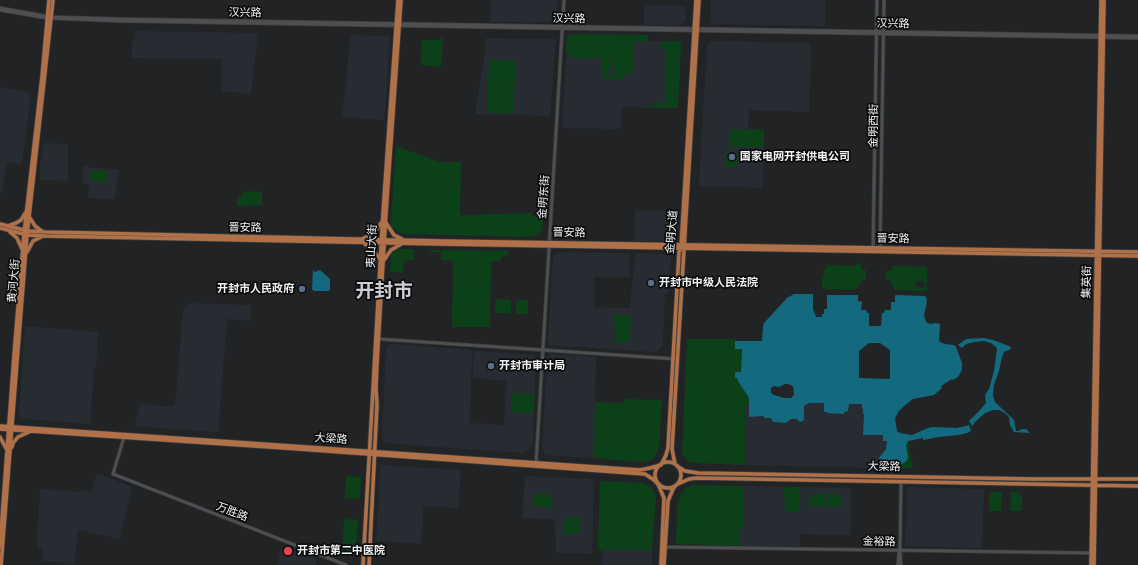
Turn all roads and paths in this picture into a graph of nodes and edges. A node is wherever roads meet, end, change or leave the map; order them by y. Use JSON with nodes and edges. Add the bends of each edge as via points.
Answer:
{"nodes":[{"id":1,"x":49,"y":0,"type":"edge"},
{"id":2,"x":53,"y":0,"type":"edge"},
{"id":3,"x":400,"y":0,"type":"edge"},
{"id":4,"x":564,"y":0,"type":"edge"},
{"id":5,"x":696,"y":0,"type":"edge"},
{"id":6,"x":699,"y":0,"type":"edge"},
{"id":7,"x":877,"y":0,"type":"edge"},
{"id":8,"x":884,"y":0,"type":"edge"},
{"id":9,"x":1102,"y":0,"type":"edge"},
{"id":10,"x":0,"y":9,"type":"edge"},
{"id":11,"x":49,"y":17,"type":"junction"},
{"id":12,"x":398,"y":25,"type":"junction"},
{"id":13,"x":562,"y":28,"type":"junction"},
{"id":14,"x":696,"y":29,"type":"junction"},
{"id":15,"x":877,"y":32,"type":"junction"},
{"id":16,"x":884,"y":33,"type":"junction"},
{"id":17,"x":1102,"y":36,"type":"junction"},
{"id":18,"x":1138,"y":37,"type":"edge"},
{"id":19,"x":28,"y":213,"type":"junction"},
{"id":20,"x":384,"y":221,"type":"junction"},
{"id":21,"x":0,"y":224,"type":"edge"},
{"id":22,"x":8,"y":226,"type":"junction"},
{"id":23,"x":0,"y":228,"type":"edge"},
{"id":24,"x":9,"y":231,"type":"junction"},
{"id":25,"x":26,"y":233,"type":"junction"},
{"id":26,"x":44,"y":234,"type":"junction"},
{"id":27,"x":362,"y":241,"type":"junction"},
{"id":28,"x":383,"y":241,"type":"junction"},
{"id":29,"x":403,"y":242,"type":"junction"},
{"id":30,"x":549,"y":244,"type":"junction"},
{"id":31,"x":683,"y":246,"type":"junction"},
{"id":32,"x":873,"y":250,"type":"junction"},
{"id":33,"x":880,"y":250,"type":"junction"},
{"id":34,"x":1138,"y":252,"type":"edge"},
{"id":35,"x":1098,"y":253,"type":"junction"},
{"id":36,"x":24,"y":254,"type":"junction"},
{"id":37,"x":1138,"y":256,"type":"edge"},
{"id":38,"x":382,"y":260,"type":"junction"},
{"id":39,"x":379,"y":339,"type":"junction"},
{"id":40,"x":542,"y":350,"type":"junction"},
{"id":41,"x":675,"y":359,"type":"junction"},
{"id":42,"x":0,"y":426,"type":"edge"},
{"id":43,"x":10,"y":428,"type":"junction"},
{"id":44,"x":0,"y":429,"type":"edge"},
{"id":45,"x":32,"y":431,"type":"junction"},
{"id":46,"x":0,"y":437,"type":"edge"},
{"id":47,"x":124,"y":437,"type":"junction"},
{"id":48,"x":9,"y":452,"type":"junction"},
{"id":49,"x":369,"y":453,"type":"junction"},
{"id":50,"x":375,"y":453,"type":"junction"},
{"id":51,"x":661,"y":464,"type":"junction"},
{"id":52,"x":536,"y":465,"type":"junction"},
{"id":53,"x":676,"y":465,"type":"junction"},
{"id":54,"x":1094,"y":478,"type":"junction"},
{"id":55,"x":1138,"y":479,"type":"edge"},
{"id":56,"x":901,"y":482,"type":"junction"},
{"id":57,"x":658,"y":484,"type":"junction"},
{"id":58,"x":677,"y":484,"type":"junction"},
{"id":59,"x":1094,"y":485,"type":"junction"},
{"id":60,"x":1138,"y":486,"type":"edge"},
{"id":61,"x":0,"y":546,"type":"edge"},
{"id":62,"x":666,"y":547,"type":"junction"},
{"id":63,"x":900,"y":550,"type":"junction"},
{"id":64,"x":1092,"y":553,"type":"junction"},
{"id":65,"x":1,"y":565,"type":"edge"},
{"id":66,"x":346,"y":565,"type":"edge"},
{"id":67,"x":363,"y":565,"type":"edge"},
{"id":68,"x":369,"y":565,"type":"edge"},
{"id":69,"x":661,"y":565,"type":"edge"},
{"id":70,"x":664,"y":565,"type":"edge"},
{"id":71,"x":899,"y":565,"type":"edge"},
{"id":72,"x":1093,"y":565,"type":"edge"}],
"edges":[{"from":1,"to":11,"type":"main road","name":"黄河大街"},
{"from":2,"to":11,"type":"main road","name":"黄河大街"},
{"from":3,"to":12,"type":"main road","name":"夷山大街"},
{"from":4,"to":13,"type":"street","name":"金明东街"},
{"from":5,"to":14,"type":"main road","name":"金明大道"},
{"from":6,"to":14,"type":"main road","name":"金明大道"},
{"from":7,"to":15,"type":"street","name":"金明西街"},
{"from":8,"to":16,"type":"street","name":"金明西街"},
{"from":9,"to":17,"type":"main road","name":"集英街"},
{"from":10,"to":11,"type":"street","name":"汉兴路"},
{"from":11,"to":12,"type":"street","name":"汉兴路","via":[[120,21]]},
{"from":11,"to":19,"type":"main road","name":"黄河大街"},
{"from":12,"to":13,"type":"street","name":"汉兴路"},
{"from":12,"to":20,"type":"main road","name":"夷山大街"},
{"from":13,"to":14,"type":"street","name":"汉兴路"},
{"from":13,"to":30,"type":"street","name":"金明东街"},
{"from":14,"to":15,"type":"street","name":"汉兴路"},
{"from":14,"to":31,"type":"main road","name":"金明大道"},
{"from":15,"to":16,"type":"street","name":"汉兴路"},
{"from":15,"to":32,"type":"street","name":"金明西街"},
{"from":16,"to":17,"type":"street","name":"汉兴路"},
{"from":16,"to":33,"type":"street","name":"金明西街"},
{"from":17,"to":18,"type":"street","name":"汉兴路"},
{"from":17,"to":35,"type":"main road","name":"集英街"},
{"from":19,"to":22,"type":"main road","via":[[21,220]]},
{"from":19,"to":25,"type":"main road","name":"黄河大街"},
{"from":19,"to":26,"type":"main road","via":[[31,221]]},
{"from":20,"to":27,"type":"main road","via":[[373,234]]},
{"from":20,"to":28,"type":"main road","name":"夷山大街"},
{"from":20,"to":29,"type":"main road"},
{"from":21,"to":22,"type":"main road","name":"晋安路"},
{"from":22,"to":25,"type":"main road","name":"晋安路"},
{"from":23,"to":24,"type":"main road","name":"晋安路"},
{"from":24,"to":25,"type":"main road","name":"晋安路"},
{"from":24,"to":36,"type":"main road","via":[[17,238]]},
{"from":25,"to":26,"type":"main road","name":"晋安路"},
{"from":25,"to":36,"type":"main road","name":"黄河大街"},
{"from":26,"to":27,"type":"main road","name":"晋安路"},
{"from":26,"to":36,"type":"main road","via":[[31,244]]},
{"from":27,"to":28,"type":"main road","name":"晋安路"},
{"from":27,"to":38,"type":"main road"},
{"from":28,"to":29,"type":"main road","name":"晋安路"},
{"from":28,"to":38,"type":"main road","name":"夷山大街"},
{"from":29,"to":30,"type":"main road","name":"晋安路"},
{"from":29,"to":38,"type":"main road"},
{"from":30,"to":31,"type":"main road","name":"晋安路"},
{"from":30,"to":40,"type":"street","name":"金明东街"},
{"from":31,"to":32,"type":"main road","name":"晋安路"},
{"from":31,"to":41,"type":"main road","name":"金明大道"},
{"from":32,"to":33,"type":"main road","name":"晋安路"},
{"from":33,"to":35,"type":"main road","name":"晋安路"},
{"from":34,"to":35,"type":"main road","name":"晋安路"},
{"from":35,"to":37,"type":"main road","name":"晋安路"},
{"from":35,"to":54,"type":"main road","name":"集英街"},
{"from":36,"to":43,"type":"main road","name":"黄河大街"},
{"from":38,"to":39,"type":"main road","name":"夷山大街"},
{"from":38,"to":49,"type":"main road","name":"夷山大街"},
{"from":39,"to":40,"type":"street"},
{"from":39,"to":50,"type":"main road","name":"夷山大街"},
{"from":40,"to":41,"type":"street"},
{"from":40,"to":52,"type":"street","name":"金明东街"},
{"from":41,"to":51,"type":"main road","name":"金明大道","via":[[668,448]]},
{"from":41,"to":53,"type":"main road","name":"金明大道","via":[[672,448]]},
{"from":42,"to":43,"type":"main road","name":"大梁路"},
{"from":43,"to":44,"type":"main road","name":"大梁路"},
{"from":43,"to":45,"type":"main road","name":"大梁路"},
{"from":43,"to":48,"type":"main road","name":"黄河大街"},
{"from":43,"to":49,"type":"main road","name":"大梁路"},
{"from":45,"to":47,"type":"main road","name":"大梁路"},
{"from":45,"to":48,"type":"main road","via":[[17,438]]},
{"from":46,"to":48,"type":"main road"},
{"from":47,"to":49,"type":"main road","name":"大梁路"},
{"from":47,"to":66,"type":"street","name":"万胜路","via":[[113,474]]},
{"from":48,"to":61,"type":"main road","name":"黄河大街"},
{"from":48,"to":65,"type":"main road","name":"黄河大街"},
{"from":49,"to":50,"type":"main road","name":"大梁路"},
{"from":49,"to":67,"type":"main road","name":"夷山大街"},
{"from":50,"to":52,"type":"main road","name":"大梁路"},
{"from":50,"to":68,"type":"main road","name":"夷山大街"},
{"from":51,"to":52,"type":"main road","name":"大梁路","via":[[640,470]]},
{"from":51,"to":53,"type":"main road","via":[[667,462]]},
{"from":51,"to":57,"type":"main road","via":[[655,472]]},
{"from":52,"to":57,"type":"main road","name":"大梁路","via":[[640,474],[651,477]]},
{"from":53,"to":54,"type":"main road","name":"大梁路","via":[[685,471],[698,473]]},
{"from":53,"to":58,"type":"main road","via":[[681,476]]},
{"from":54,"to":55,"type":"main road","name":"大梁路"},
{"from":54,"to":59,"type":"main road","name":"集英街"},
{"from":56,"to":58,"type":"main road","name":"大梁路","via":[[693,478]]},
{"from":56,"to":59,"type":"main road","name":"大梁路"},
{"from":56,"to":63,"type":"street"},
{"from":57,"to":58,"type":"main road","via":[[668,488]]},
{"from":57,"to":69,"type":"main road","via":[[664,498]]},
{"from":58,"to":62,"type":"main road","via":[[668,501]]},
{"from":59,"to":60,"type":"main road","name":"大梁路"},
{"from":59,"to":64,"type":"main road","name":"集英街"},
{"from":59,"to":72,"type":"main road","name":"集英街"},
{"from":62,"to":63,"type":"street","name":"金裕路"},
{"from":62,"to":70,"type":"main road"},
{"from":63,"to":64,"type":"street","name":"金裕路"},
{"from":63,"to":71,"type":"street"},
{"from":64,"to":72,"type":"main road","name":"集英街"}]}
